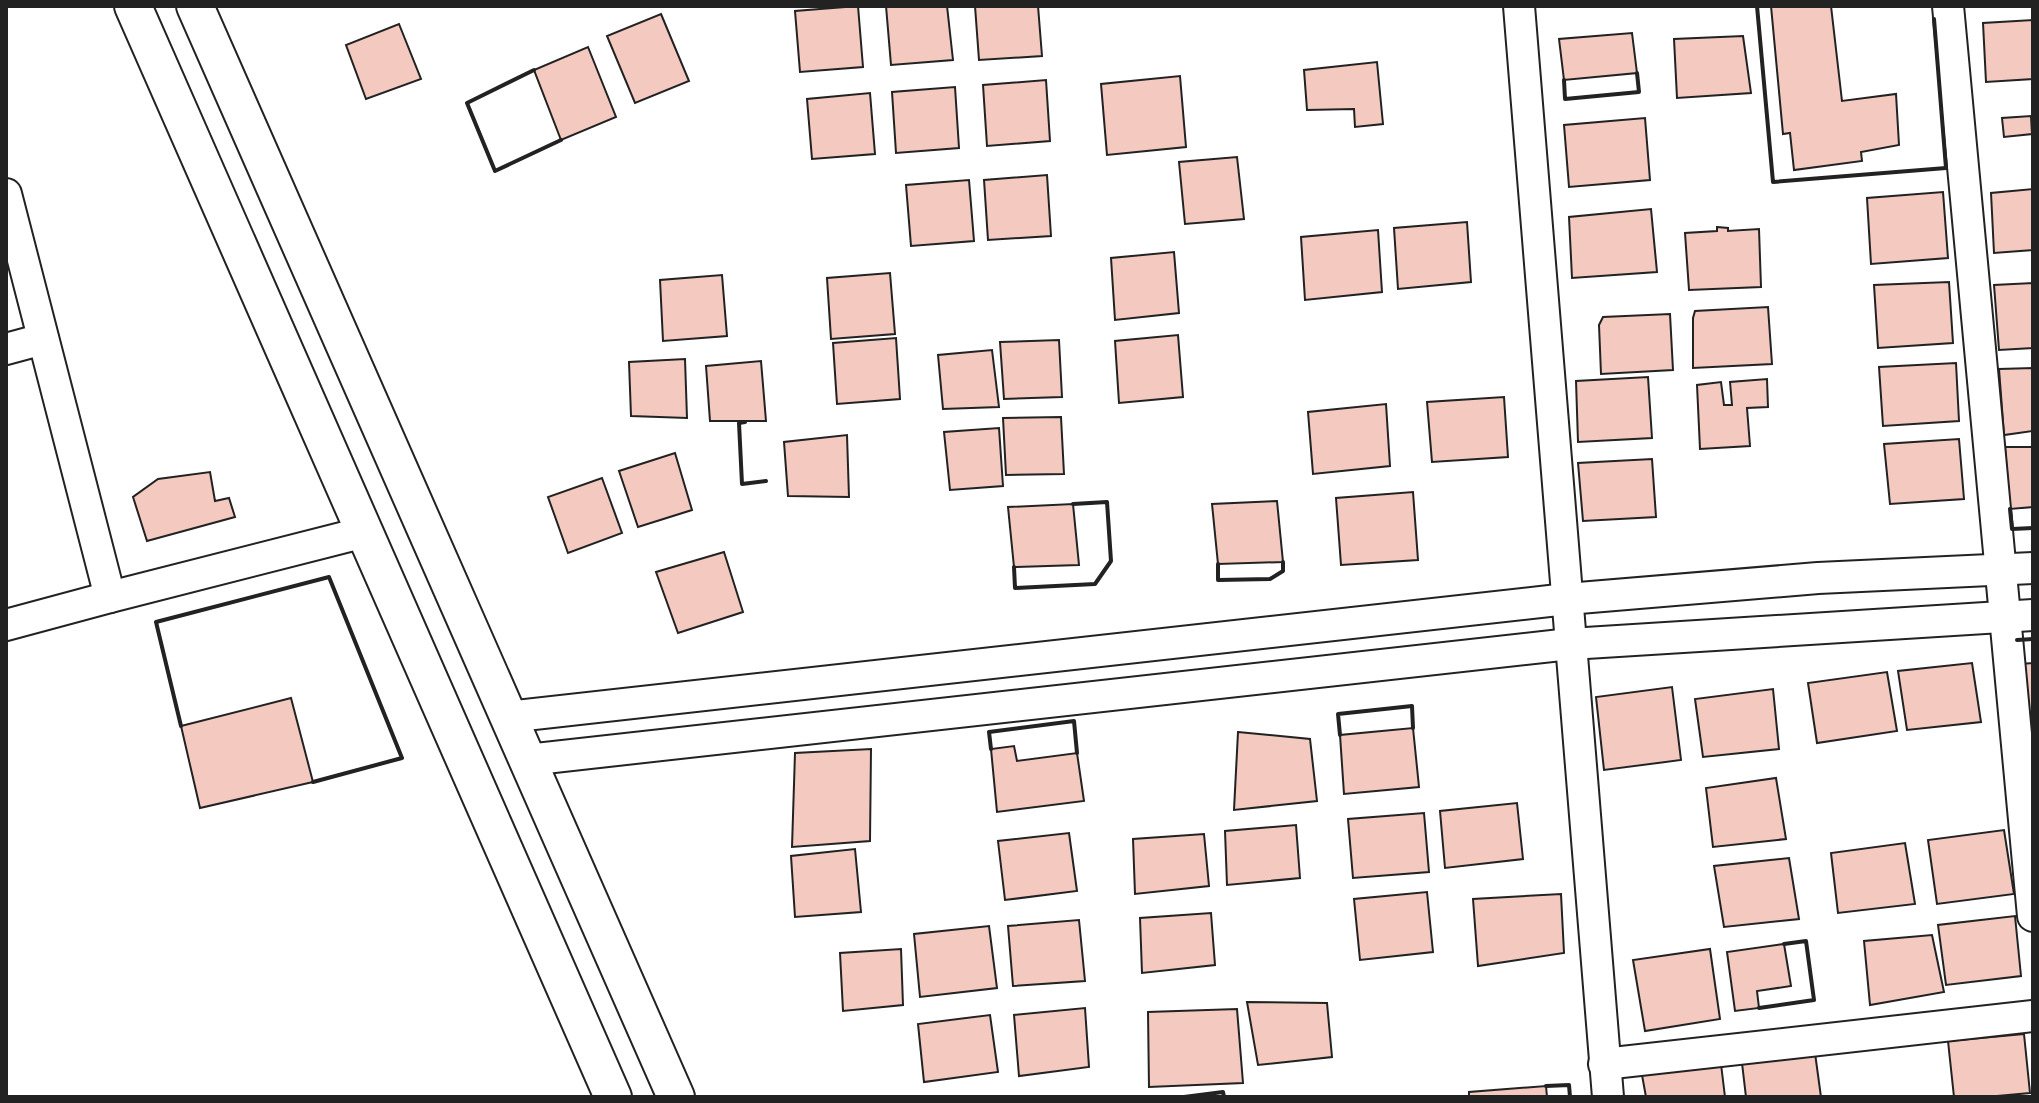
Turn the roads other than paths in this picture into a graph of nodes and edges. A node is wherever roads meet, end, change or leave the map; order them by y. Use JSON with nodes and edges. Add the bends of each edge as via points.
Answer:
{"nodes":[{"id":1,"x":133,"y":6,"type":"edge"},
{"id":2,"x":195,"y":6,"type":"edge"},
{"id":3,"x":1519,"y":6,"type":"edge"},
{"id":4,"x":1948,"y":6,"type":"edge"},
{"id":5,"x":6,"y":194,"type":"edge"},
{"id":6,"x":43,"y":339,"type":"junction"},
{"id":7,"x":6,"y":349,"type":"edge"},
{"id":8,"x":365,"y":532,"type":"junction"},
{"id":9,"x":2000,"y":568,"type":"junction"},
{"id":10,"x":2033,"y":568,"type":"edge"},
{"id":11,"x":110,"y":597,"type":"junction"},
{"id":12,"x":1567,"y":599,"type":"junction"},
{"id":13,"x":2019,"y":616,"type":"edge"},
{"id":14,"x":6,"y":625,"type":"edge"},
{"id":15,"x":1570,"y":644,"type":"junction"},
{"id":16,"x":507,"y":717,"type":"junction"},
{"id":17,"x":527,"y":760,"type":"junction"},
{"id":18,"x":2033,"y":916,"type":"edge"},
{"id":19,"x":2033,"y":1016,"type":"edge"},
{"id":20,"x":1604,"y":1064,"type":"junction"},
{"id":21,"x":613,"y":1097,"type":"edge"},
{"id":22,"x":676,"y":1097,"type":"edge"},
{"id":23,"x":1608,"y":1097,"type":"edge"}],
"edges":[{"from":1,"to":8,"type":"street"},
{"from":2,"to":16,"type":"street"},
{"from":3,"to":12,"type":"street"},
{"from":4,"to":9,"type":"street"},
{"from":5,"to":6,"type":"street"},
{"from":6,"to":7,"type":"street"},
{"from":6,"to":11,"type":"street"},
{"from":8,"to":11,"type":"street"},
{"from":8,"to":21,"type":"street"},
{"from":9,"to":10,"type":"street"},
{"from":9,"to":12,"type":"street"},
{"from":9,"to":13,"type":"street"},
{"from":11,"to":14,"type":"street"},
{"from":12,"to":15,"type":"street"},
{"from":12,"to":16,"type":"street"},
{"from":13,"to":15,"type":"street"},
{"from":13,"to":18,"type":"street"},
{"from":15,"to":17,"type":"street"},
{"from":15,"to":20,"type":"street"},
{"from":16,"to":17,"type":"street"},
{"from":17,"to":22,"type":"street"},
{"from":19,"to":20,"type":"street"},
{"from":20,"to":23,"type":"street"}]}
